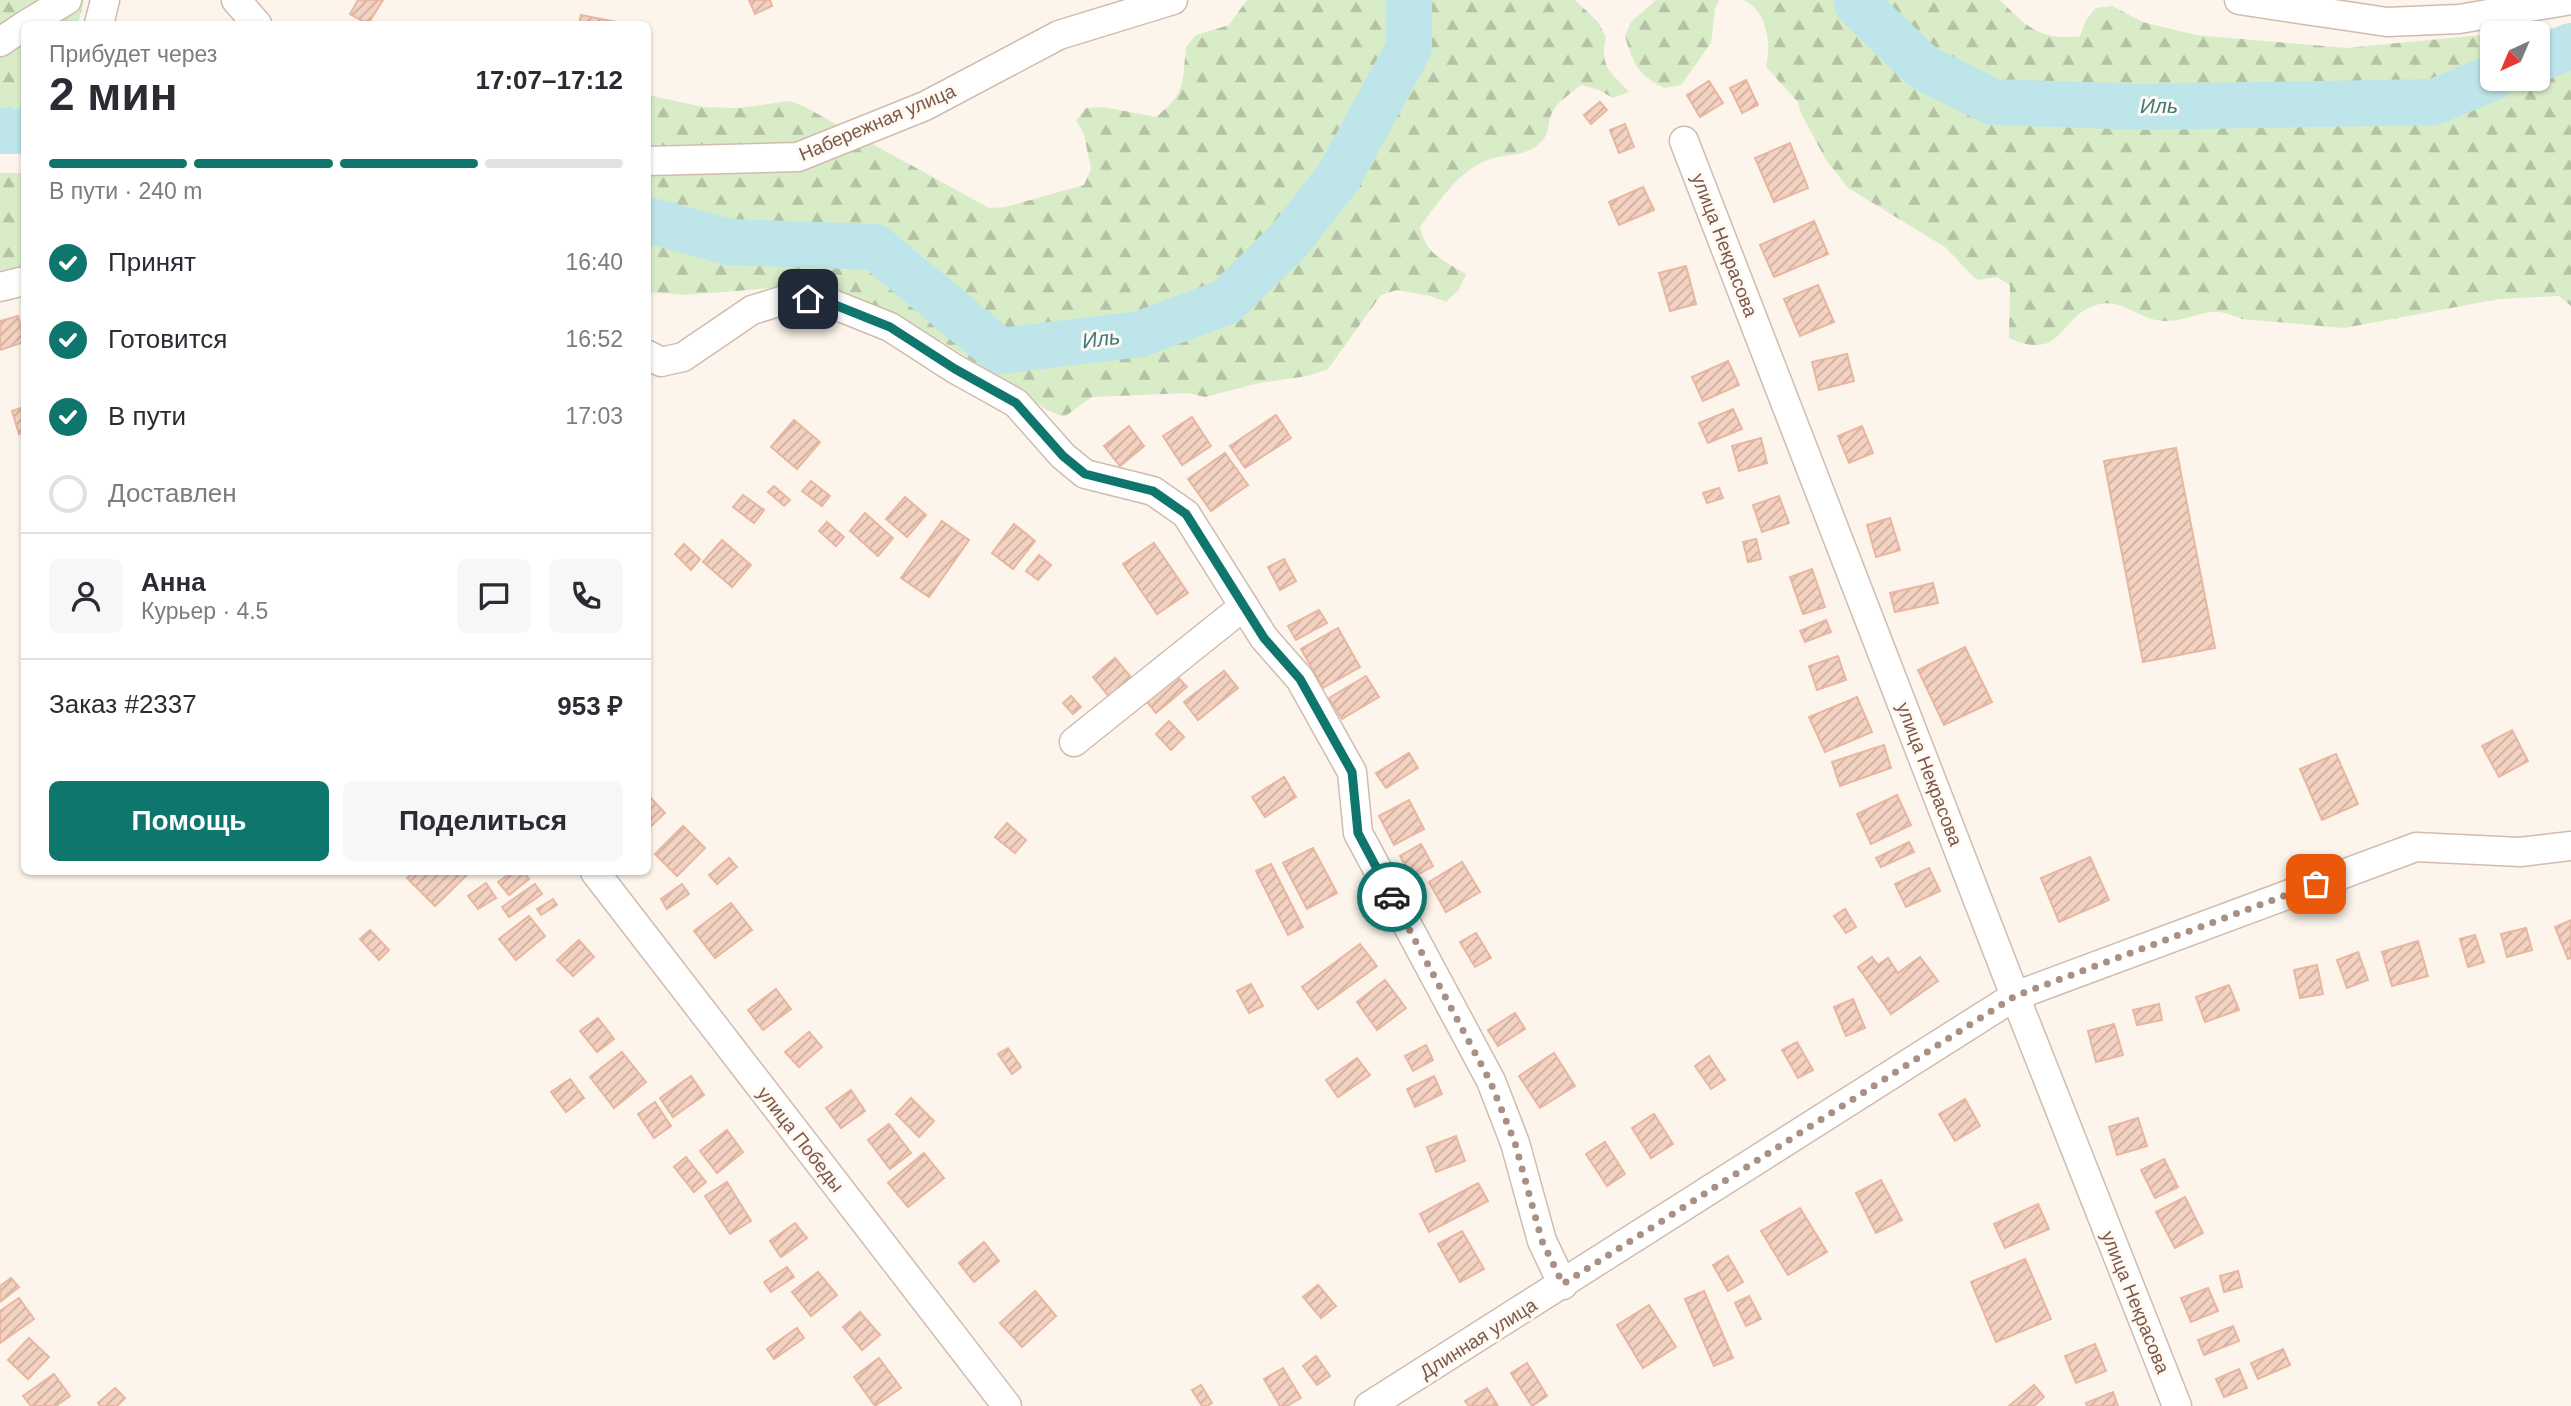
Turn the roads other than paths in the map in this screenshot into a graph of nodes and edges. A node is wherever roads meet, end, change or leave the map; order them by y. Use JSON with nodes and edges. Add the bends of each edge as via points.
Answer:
{"nodes":[{"id":1,"x":67,"y":0,"type":"edge"},
{"id":2,"x":105,"y":0,"type":"edge"},
{"id":3,"x":236,"y":0,"type":"edge"},
{"id":4,"x":1173,"y":0,"type":"edge"},
{"id":5,"x":2239,"y":0,"type":"edge"},
{"id":6,"x":2571,"y":0,"type":"edge"},
{"id":7,"x":33,"y":21,"type":"edge"},
{"id":8,"x":100,"y":21,"type":"edge"},
{"id":9,"x":254,"y":21,"type":"edge"},
{"id":10,"x":21,"y":28,"type":"edge"},
{"id":11,"x":0,"y":42,"type":"edge"},
{"id":12,"x":1684,"y":141,"type":"dead end"},
{"id":13,"x":651,"y":161,"type":"edge"},
{"id":14,"x":21,"y":282,"type":"edge"},
{"id":15,"x":0,"y":287,"type":"edge"},
{"id":16,"x":651,"y":357,"type":"edge"},
{"id":17,"x":1244,"y":606,"type":"junction"},
{"id":18,"x":1074,"y":742,"type":"dead end"},
{"id":19,"x":2571,"y":846,"type":"edge"},
{"id":20,"x":597,"y":875,"type":"edge"},
{"id":21,"x":2015,"y":996,"type":"junction"},
{"id":22,"x":1563,"y":1284,"type":"junction"},
{"id":23,"x":1007,"y":1406,"type":"edge"},
{"id":24,"x":1369,"y":1406,"type":"edge"},
{"id":25,"x":2177,"y":1406,"type":"edge"}],
"edges":[{"from":1,"to":7,"type":"street"},
{"from":2,"to":8,"type":"street"},
{"from":3,"to":9,"type":"street"},
{"from":4,"to":13,"type":"street","name":"Набережная улица","via":[[1059,35],[925,106],[798,157]]},
{"from":5,"to":6,"type":"street","via":[[2387,22],[2459,19]]},
{"from":10,"to":11,"type":"street"},
{"from":12,"to":21,"type":"street","name":"улица Некрасова"},
{"from":14,"to":15,"type":"street"},
{"from":16,"to":17,"type":"street","via":[[661,362],[683,357],[752,310],[791,298],[825,301],[890,327],[1016,403],[1085,474],[1153,491],[1186,514]]},
{"from":17,"to":18,"type":"street"},
{"from":17,"to":22,"type":"street","via":[[1264,638],[1300,679],[1352,772],[1358,833],[1490,1081],[1515,1143],[1542,1241]]},
{"from":19,"to":21,"type":"street","name":"Длинная улица","via":[[2520,852],[2416,847]]},
{"from":20,"to":23,"type":"street","name":"улица Победы"},
{"from":21,"to":22,"type":"street","name":"Длинная улица"},
{"from":21,"to":25,"type":"street","name":"улица Некрасова"},
{"from":22,"to":24,"type":"street","name":"Длинная улица"}]}
